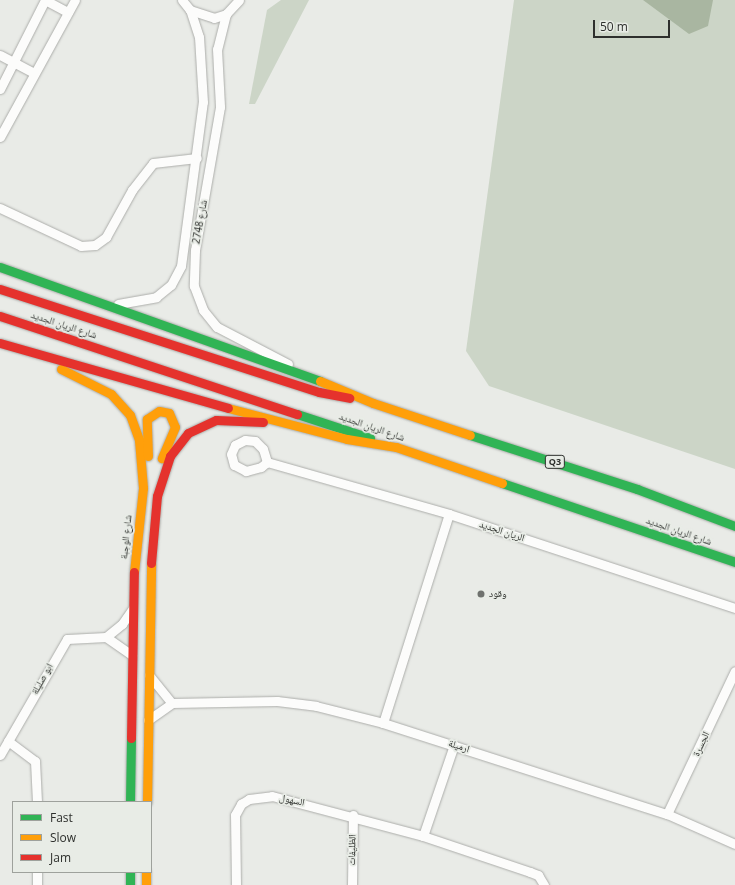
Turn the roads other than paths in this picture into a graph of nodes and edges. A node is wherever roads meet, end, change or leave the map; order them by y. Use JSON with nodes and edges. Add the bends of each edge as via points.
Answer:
{"nodes":[{"id":1,"x":45,"y":0,"type":"edge"},
{"id":2,"x":75,"y":0,"type":"edge"},
{"id":3,"x":182,"y":0,"type":"edge"},
{"id":4,"x":239,"y":0,"type":"edge"},
{"id":5,"x":190,"y":10,"type":"junction"},
{"id":6,"x":68,"y":12,"type":"junction"},
{"id":7,"x":226,"y":14,"type":"junction"},
{"id":8,"x":0,"y":55,"type":"edge"},
{"id":9,"x":12,"y":62,"type":"junction"},
{"id":10,"x":34,"y":73,"type":"junction"},
{"id":11,"x":0,"y":89,"type":"edge"},
{"id":12,"x":201,"y":124,"type":"junction"},
{"id":13,"x":218,"y":124,"type":"junction"},
{"id":14,"x":0,"y":137,"type":"edge"},
{"id":15,"x":197,"y":158,"type":"junction"},
{"id":16,"x":0,"y":208,"type":"edge"},
{"id":17,"x":0,"y":267,"type":"edge"},
{"id":18,"x":0,"y":289,"type":"edge"},
{"id":19,"x":109,"y":305,"type":"junction"},
{"id":20,"x":0,"y":316,"type":"edge"},
{"id":21,"x":0,"y":343,"type":"edge"},
{"id":22,"x":12,"y":347,"type":"junction"},
{"id":23,"x":303,"y":374,"type":"junction"},
{"id":24,"x":373,"y":403,"type":"junction"},
{"id":25,"x":289,"y":424,"type":"junction"},
{"id":26,"x":396,"y":447,"type":"junction"},
{"id":27,"x":267,"y":462,"type":"dead end"},
{"id":28,"x":143,"y":488,"type":"junction"},
{"id":29,"x":157,"y":496,"type":"junction"},
{"id":30,"x":449,"y":514,"type":"junction"},
{"id":31,"x":735,"y":526,"type":"edge"},
{"id":32,"x":735,"y":562,"type":"edge"},
{"id":33,"x":133,"y":608,"type":"junction"},
{"id":34,"x":735,"y":608,"type":"edge"},
{"id":35,"x":106,"y":637,"type":"junction"},
{"id":36,"x":132,"y":655,"type":"junction"},
{"id":37,"x":735,"y":673,"type":"edge"},
{"id":38,"x":148,"y":675,"type":"junction"},
{"id":39,"x":172,"y":703,"type":"junction"},
{"id":40,"x":148,"y":720,"type":"junction"},
{"id":41,"x":383,"y":722,"type":"junction"},
{"id":42,"x":8,"y":741,"type":"junction"},
{"id":43,"x":454,"y":745,"type":"junction"},
{"id":44,"x":0,"y":755,"type":"edge"},
{"id":45,"x":37,"y":801,"type":"edge"},
{"id":46,"x":130,"y":801,"type":"edge"},
{"id":47,"x":147,"y":801,"type":"edge"},
{"id":48,"x":668,"y":814,"type":"junction"},
{"id":49,"x":353,"y":816,"type":"junction"},
{"id":50,"x":423,"y":836,"type":"junction"},
{"id":51,"x":735,"y":844,"type":"edge"},
{"id":52,"x":37,"y":873,"type":"edge"},
{"id":53,"x":130,"y":873,"type":"edge"},
{"id":54,"x":146,"y":873,"type":"edge"},
{"id":55,"x":36,"y":885,"type":"edge"},
{"id":56,"x":130,"y":885,"type":"edge"},
{"id":57,"x":146,"y":885,"type":"edge"},
{"id":58,"x":236,"y":885,"type":"edge"},
{"id":59,"x":352,"y":885,"type":"edge"},
{"id":60,"x":544,"y":885,"type":"edge"}],
"edges":[{"from":1,"to":6,"type":"street"},
{"from":1,"to":9,"type":"street"},
{"from":2,"to":6,"type":"street"},
{"from":3,"to":5,"type":"street"},
{"from":4,"to":7,"type":"street"},
{"from":5,"to":7,"type":"street","via":[[208,17]]},
{"from":5,"to":12,"type":"street","name":"شارع 2748","via":[[199,37]]},
{"from":6,"to":10,"type":"street"},
{"from":7,"to":13,"type":"street","name":"شارع 2748","via":[[217,48],[220,88]]},
{"from":8,"to":9,"type":"street"},
{"from":9,"to":10,"type":"street"},
{"from":9,"to":11,"type":"street"},
{"from":10,"to":14,"type":"street"},
{"from":12,"to":13,"type":"street","via":[[209,116]]},
{"from":12,"to":15,"type":"street","name":"شارع 2748"},
{"from":13,"to":23,"type":"street","name":"شارع 2748","via":[[195,250],[197,298],[217,327],[273,353]]},
{"from":15,"to":16,"type":"street","via":[[153,163],[132,190],[106,237],[96,245],[81,246]]},
{"from":15,"to":19,"type":"street","name":"شارع 2748","via":[[181,266],[175,279],[165,291],[146,301]]},
{"from":17,"to":19,"type":"main road"},
{"from":18,"to":24,"type":"main road","name":"شارع الريان الجديد","via":[[319,392]]},
{"from":19,"to":23,"type":"main road"},
{"from":20,"to":26,"type":"main road","name":"شارع الريان الجديد"},
{"from":21,"to":22,"type":"main road"},
{"from":22,"to":25,"type":"main road"},
{"from":22,"to":28,"type":"main road","name":"شارع الوجبة","via":[[98,385],[122,404],[136,430]]},
{"from":23,"to":24,"type":"main road"},
{"from":24,"to":31,"type":"main road","name":"شارع الريان الجديد","number":"Q3","via":[[637,488]]},
{"from":25,"to":26,"type":"main road","via":[[347,439]]},
{"from":25,"to":29,"type":"main road","via":[[232,419],[200,426],[175,448]]},
{"from":26,"to":32,"type":"main road","name":"شارع الريان الجديد"},
{"from":27,"to":30,"type":"street","name":"الريان الجديد"},
{"from":28,"to":29,"type":"main road","via":[[148,455],[147,418],[154,412],[165,411],[172,417],[175,427],[160,467]]},
{"from":28,"to":33,"type":"main road","name":"شارع الوجبة","via":[[134,556]]},
{"from":29,"to":38,"type":"main road","via":[[149,588]]},
{"from":30,"to":34,"type":"street","name":"الريان الجديد"},
{"from":30,"to":41,"type":"street"},
{"from":33,"to":35,"type":"street","via":[[122,624]]},
{"from":33,"to":36,"type":"main road","name":"شارع الوجبة"},
{"from":35,"to":36,"type":"street"},
{"from":35,"to":42,"type":"street","name":"ابو صليلة","via":[[74,637],[62,644]]},
{"from":36,"to":46,"type":"main road","name":"شارع الوجبة"},
{"from":37,"to":48,"type":"street","name":"الجسرة"},
{"from":38,"to":39,"type":"street"},
{"from":38,"to":40,"type":"main road"},
{"from":39,"to":40,"type":"street"},
{"from":39,"to":41,"type":"street","name":"ارميلة","via":[[294,702]]},
{"from":40,"to":47,"type":"main road"},
{"from":41,"to":43,"type":"street","name":"ارميلة"},
{"from":42,"to":44,"type":"street","name":"ابو صليلة"},
{"from":42,"to":45,"type":"street","via":[[35,761]]},
{"from":43,"to":48,"type":"street","name":"ارميلة"},
{"from":43,"to":50,"type":"street"},
{"from":48,"to":51,"type":"street","name":"ارميلة"},
{"from":49,"to":50,"type":"street","name":"السهول"},
{"from":49,"to":58,"type":"street","name":"السهول","via":[[272,796],[259,796],[241,804],[235,815]]},
{"from":49,"to":59,"type":"street","name":"الظليفات"},
{"from":50,"to":60,"type":"street","name":"السهول","via":[[530,872]]},
{"from":52,"to":55,"type":"street"},
{"from":53,"to":56,"type":"main road"},
{"from":54,"to":57,"type":"main road"}]}
